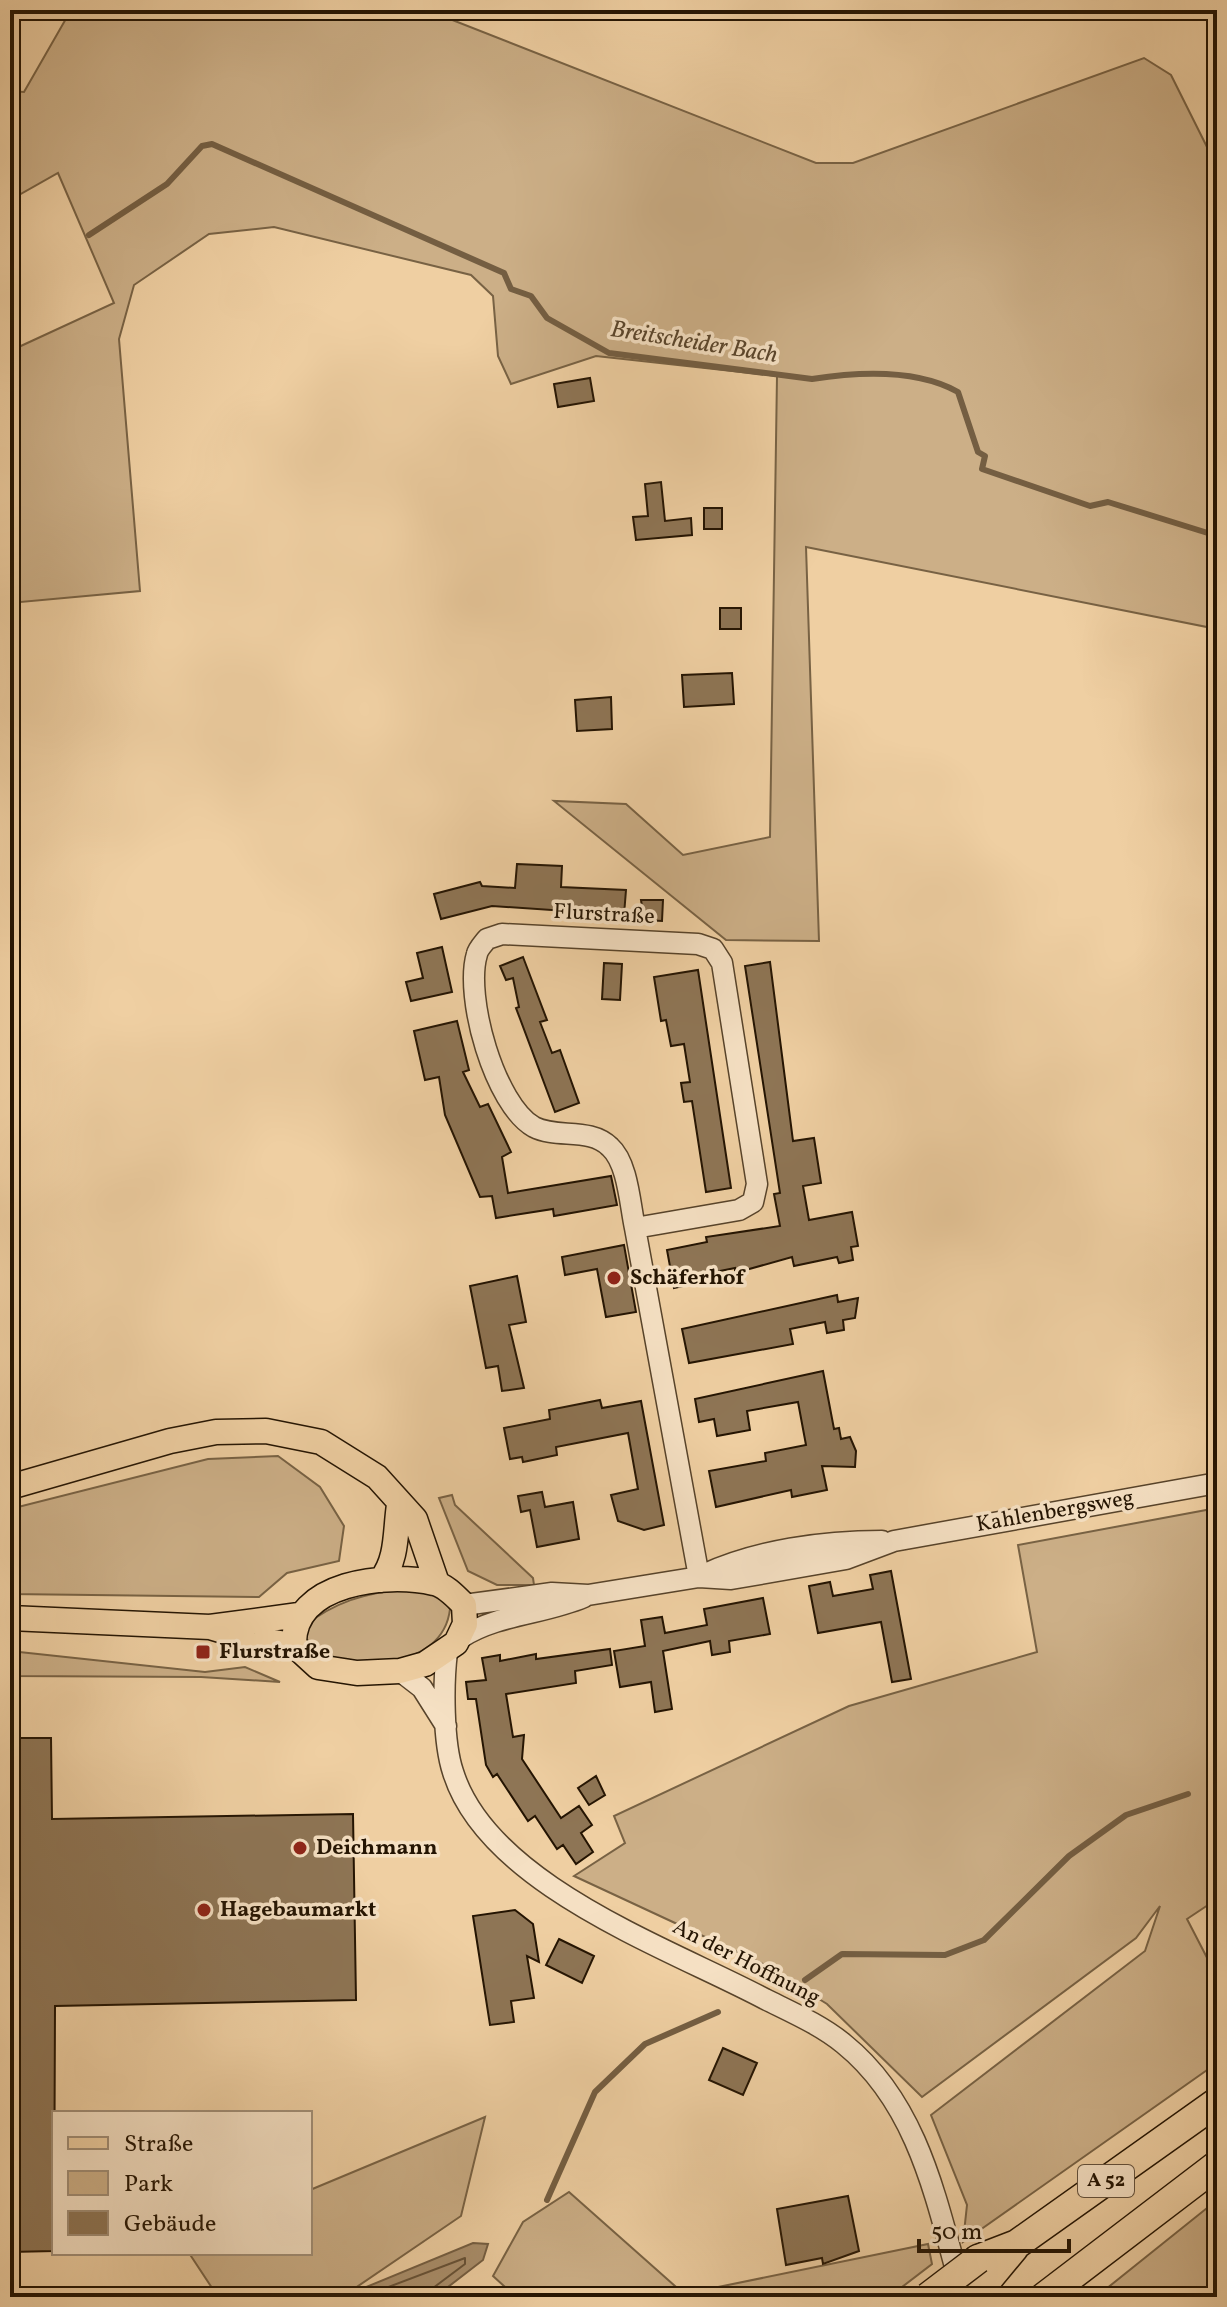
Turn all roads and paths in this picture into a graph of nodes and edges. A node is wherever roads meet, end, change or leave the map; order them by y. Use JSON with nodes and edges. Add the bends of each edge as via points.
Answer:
{"nodes":[{"id":1,"x":635,"y":1228,"type":"junction"},
{"id":2,"x":1217,"y":1483,"type":"edge"},
{"id":3,"x":10,"y":1487,"type":"edge"},
{"id":4,"x":399,"y":1505,"type":"junction"},
{"id":5,"x":699,"y":1577,"type":"junction"},
{"id":6,"x":381,"y":1580,"type":"junction"},
{"id":7,"x":437,"y":1583,"type":"junction"},
{"id":8,"x":588,"y":1595,"type":"junction"},
{"id":9,"x":464,"y":1605,"type":"junction"},
{"id":10,"x":299,"y":1615,"type":"junction"},
{"id":11,"x":10,"y":1618,"type":"edge"},
{"id":12,"x":210,"y":1627,"type":"junction"},
{"id":13,"x":454,"y":1644,"type":"junction"},
{"id":14,"x":294,"y":1645,"type":"junction"},
{"id":15,"x":400,"y":1671,"type":"junction"},
{"id":16,"x":446,"y":1726,"type":"junction"},
{"id":17,"x":1217,"y":2102,"type":"edge"},
{"id":18,"x":1217,"y":2165,"type":"edge"},
{"id":19,"x":974,"y":2284,"type":"edge"},
{"id":20,"x":928,"y":2297,"type":"edge"},
{"id":21,"x":1044,"y":2297,"type":"edge"}],
"edges":[{"from":1,"to":1,"type":"street","name":"Flurstraße","via":[[739,1210],[753,1202],[757,1184],[722,963],[713,949],[698,944],[502,934],[487,939],[477,954],[474,1004],[484,1043],[516,1114],[537,1129],[596,1138],[612,1148]]},
{"from":1,"to":5,"type":"street","name":"Flurstraße"},
{"from":2,"to":5,"type":"street","name":"Kahlenbergsweg","via":[[894,1541],[842,1541],[730,1562]]},
{"from":3,"to":4,"type":"main road","via":[[170,1441],[216,1432],[266,1431],[321,1442],[352,1459],[377,1477]]},
{"from":4,"to":6,"type":"main road","via":[[394,1553]]},
{"from":4,"to":7,"type":"main road","via":[[415,1519]]},
{"from":5,"to":8,"type":"street","name":"Kahlenbergsweg"},
{"from":6,"to":7,"type":"main road","name":"Kahlenbergsweg"},
{"from":6,"to":10,"type":"main road","name":"Kahlenbergsweg","via":[[326,1594]]},
{"from":7,"to":9,"type":"main road"},
{"from":8,"to":9,"type":"street","name":"Kahlenbergsweg","via":[[552,1593]]},
{"from":8,"to":13,"type":"street","name":"Kahlenbergsweg","via":[[555,1610],[491,1622]]},
{"from":9,"to":13,"type":"main road"},
{"from":10,"to":12,"type":"main road","name":"Kahlenbergsweg"},
{"from":10,"to":14,"type":"main road"},
{"from":11,"to":12,"type":"main road","name":"Kahlenbergsweg"},
{"from":12,"to":14,"type":"main road","name":"Kahlenbergsweg"},
{"from":13,"to":15,"type":"main road","name":"Kahlenbergsweg"},
{"from":13,"to":16,"type":"street","name":"An der Hoffnung"},
{"from":14,"to":15,"type":"main road","name":"Kahlenbergsweg","via":[[318,1667],[357,1673]]},
{"from":15,"to":16,"type":"street","name":"An der Hoffnung","via":[[422,1688]]},
{"from":16,"to":19,"type":"street","name":"An der Hoffnung","via":[[453,1773],[473,1809],[501,1846],[542,1882],[598,1917],[844,2043],[907,2120]]},
{"from":17,"to":19,"type":"highway","number":"A 52","via":[[1017,2244]]},
{"from":18,"to":21,"type":"highway","number":"A 52"},
{"from":19,"to":20,"type":"highway","bridge":true}]}
